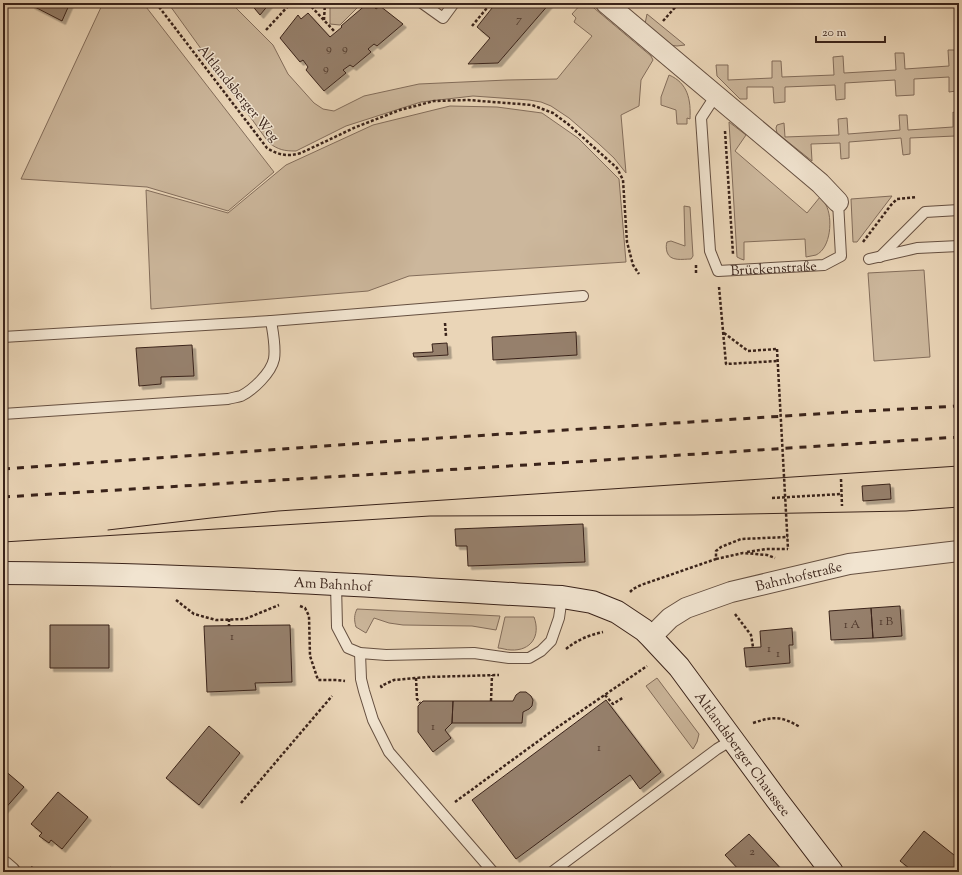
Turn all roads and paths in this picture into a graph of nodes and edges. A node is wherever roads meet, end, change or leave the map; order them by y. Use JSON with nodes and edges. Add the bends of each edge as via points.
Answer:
{"nodes":[{"id":1,"x":156,"y":3,"type":"edge"},
{"id":2,"x":291,"y":3,"type":"edge"},
{"id":3,"x":308,"y":3,"type":"edge"},
{"id":4,"x":325,"y":3,"type":"edge"},
{"id":5,"x":422,"y":3,"type":"edge"},
{"id":6,"x":454,"y":3,"type":"edge"},
{"id":7,"x":491,"y":3,"type":"edge"},
{"id":8,"x":606,"y":3,"type":"edge"},
{"id":9,"x":681,"y":3,"type":"edge"},
{"id":10,"x":324,"y":21,"type":"junction"},
{"id":11,"x":662,"y":22,"type":"dead end"},
{"id":12,"x":472,"y":26,"type":"dead end"},
{"id":13,"x":266,"y":30,"type":"dead end"},
{"id":14,"x":336,"y":32,"type":"dead end"},
{"id":15,"x":716,"y":95,"type":"junction"},
{"id":16,"x":725,"y":127,"type":"dead end"},
{"id":17,"x":838,"y":202,"type":"joint"},
{"id":18,"x":959,"y":210,"type":"edge"},
{"id":19,"x":959,"y":246,"type":"edge"},
{"id":20,"x":880,"y":256,"type":"junction"},
{"id":21,"x":868,"y":259,"type":"dead end"},
{"id":22,"x":734,"y":270,"type":"junction"},
{"id":23,"x":718,"y":271,"type":"junction"},
{"id":24,"x":639,"y":274,"type":"dead end"},
{"id":25,"x":583,"y":296,"type":"dead end"},
{"id":26,"x":271,"y":321,"type":"junction"},
{"id":27,"x":724,"y":333,"type":"junction"},
{"id":28,"x":3,"y":337,"type":"edge"},
{"id":29,"x":778,"y":361,"type":"junction"},
{"id":30,"x":3,"y":414,"type":"edge"},
{"id":31,"x":841,"y":479,"type":"dead end"},
{"id":32,"x":842,"y":494,"type":"junction"},
{"id":33,"x":785,"y":497,"type":"junction"},
{"id":34,"x":772,"y":498,"type":"dead end"},
{"id":35,"x":842,"y":506,"type":"dead end"},
{"id":36,"x":788,"y":537,"type":"junction"},
{"id":37,"x":959,"y":551,"type":"edge"},
{"id":38,"x":743,"y":553,"type":"junction"},
{"id":39,"x":716,"y":559,"type":"junction"},
{"id":40,"x":782,"y":560,"type":"dead end"},
{"id":41,"x":3,"y":573,"type":"edge"},
{"id":42,"x":336,"y":584,"type":"junction"},
{"id":43,"x":629,"y":593,"type":"dead end"},
{"id":44,"x":172,"y":597,"type":"dead end"},
{"id":45,"x":562,"y":597,"type":"junction"},
{"id":46,"x":279,"y":604,"type":"dead end"},
{"id":47,"x":299,"y":606,"type":"dead end"},
{"id":48,"x":731,"y":609,"type":"dead end"},
{"id":49,"x":229,"y":619,"type":"junction"},
{"id":50,"x":229,"y":626,"type":"dead end"},
{"id":51,"x":609,"y":630,"type":"dead end"},
{"id":52,"x":651,"y":637,"type":"junction"},
{"id":53,"x":753,"y":648,"type":"dead end"},
{"id":54,"x":563,"y":652,"type":"dead end"},
{"id":55,"x":360,"y":653,"type":"junction"},
{"id":56,"x":649,"y":665,"type":"dead end"},
{"id":57,"x":500,"y":675,"type":"dead end"},
{"id":58,"x":492,"y":676,"type":"junction"},
{"id":59,"x":416,"y":678,"type":"junction"},
{"id":60,"x":362,"y":683,"type":"junction"},
{"id":61,"x":381,"y":686,"type":"junction"},
{"id":62,"x":382,"y":694,"type":"dead end"},
{"id":63,"x":605,"y":695,"type":"junction"},
{"id":64,"x":332,"y":696,"type":"dead end"},
{"id":65,"x":624,"y":697,"type":"dead end"},
{"id":66,"x":491,"y":701,"type":"dead end"},
{"id":67,"x":420,"y":703,"type":"dead end"},
{"id":68,"x":753,"y":723,"type":"dead end"},
{"id":69,"x":800,"y":727,"type":"dead end"},
{"id":70,"x":732,"y":740,"type":"junction"},
{"id":71,"x":241,"y":803,"type":"dead end"},
{"id":72,"x":442,"y":812,"type":"junction"},
{"id":73,"x":3,"y":866,"type":"edge"},
{"id":74,"x":10,"y":872,"type":"edge"},
{"id":75,"x":494,"y":872,"type":"edge"},
{"id":76,"x":552,"y":872,"type":"edge"},
{"id":77,"x":832,"y":872,"type":"edge"}],
"edges":[{"from":1,"to":24,"type":"path","name":"Altlandsberger Weg","via":[[267,148],[274,153],[292,156],[300,154],[356,127],[400,110],[434,101],[468,100],[532,105],[553,114],[568,124],[617,168],[623,180],[627,242],[633,265]]},
{"from":2,"to":13,"type":"path"},
{"from":3,"to":10,"type":"path"},
{"from":4,"to":10,"type":"path"},
{"from":5,"to":6,"type":"lane","via":[[443,18]]},
{"from":7,"to":12,"type":"path"},
{"from":8,"to":15,"type":"street","name":"Brückenstraße"},
{"from":9,"to":11,"type":"path"},
{"from":10,"to":14,"type":"path"},
{"from":15,"to":17,"type":"street","name":"Brückenstraße","via":[[820,183]]},
{"from":15,"to":23,"type":"lane","name":"Brückenstraße","via":[[701,118],[710,251]]},
{"from":16,"to":22,"type":"path"},
{"from":17,"to":22,"type":"lane","name":"Brückenstraße","via":[[841,256],[824,265]]},
{"from":18,"to":20,"type":"lane","via":[[925,212]]},
{"from":19,"to":20,"type":"lane","via":[[917,248]]},
{"from":20,"to":21,"type":"lane"},
{"from":22,"to":23,"type":"lane","name":"Brückenstraße"},
{"from":23,"to":27,"type":"path"},
{"from":25,"to":26,"type":"lane"},
{"from":26,"to":28,"type":"lane"},
{"from":26,"to":30,"type":"lane","via":[[274,360],[260,382],[241,396],[228,399]]},
{"from":27,"to":29,"type":"path","bridge":true,"via":[[748,351],[777,350]]},
{"from":27,"to":29,"type":"path","via":[[726,364]]},
{"from":29,"to":33,"type":"path","bridge":true},
{"from":31,"to":32,"type":"path"},
{"from":32,"to":33,"type":"path"},
{"from":32,"to":35,"type":"path"},
{"from":33,"to":34,"type":"path"},
{"from":33,"to":36,"type":"path","bridge":true},
{"from":36,"to":38,"type":"path","bridge":true,"via":[[788,549]]},
{"from":36,"to":39,"type":"path","via":[[741,539],[716,551]]},
{"from":37,"to":52,"type":"street","name":"Bahnhofstraße","via":[[849,564],[731,592],[686,608],[670,618]]},
{"from":38,"to":39,"type":"path"},
{"from":38,"to":40,"type":"path","via":[[767,555]]},
{"from":39,"to":43,"type":"path","via":[[641,585]]},
{"from":41,"to":42,"type":"main road","name":"Am Bahnhof","via":[[114,574]]},
{"from":42,"to":45,"type":"main road","name":"Am Bahnhof"},
{"from":42,"to":55,"type":"lane","via":[[337,627],[348,648]]},
{"from":44,"to":49,"type":"path","via":[[194,614],[216,620]]},
{"from":45,"to":52,"type":"main road","name":"Am Bahnhof","via":[[592,602],[618,612]]},
{"from":45,"to":55,"type":"lane","via":[[559,618],[551,641],[529,658],[474,653]]},
{"from":46,"to":49,"type":"path","via":[[245,619]]},
{"from":47,"to":60,"type":"path","via":[[305,608],[309,616],[310,656],[318,680]]},
{"from":48,"to":53,"type":"path","via":[[752,635]]},
{"from":49,"to":50,"type":"path"},
{"from":51,"to":54,"type":"path","via":[[589,635]]},
{"from":52,"to":70,"type":"main road","name":"Altlandsberger Chaussee","via":[[679,667]]},
{"from":55,"to":60,"type":"lane"},
{"from":56,"to":63,"type":"path"},
{"from":57,"to":58,"type":"path"},
{"from":58,"to":59,"type":"path"},
{"from":58,"to":66,"type":"path"},
{"from":59,"to":61,"type":"path","via":[[394,680]]},
{"from":59,"to":67,"type":"path","via":[[417,699]]},
{"from":60,"to":61,"type":"path"},
{"from":60,"to":72,"type":"lane","via":[[373,720],[389,752]]},
{"from":61,"to":62,"type":"path"},
{"from":63,"to":65,"type":"path","via":[[613,704]]},
{"from":63,"to":72,"type":"path"},
{"from":64,"to":71,"type":"path"},
{"from":68,"to":69,"type":"path","via":[[777,718],[786,719]]},
{"from":70,"to":76,"type":"lane"},
{"from":70,"to":77,"type":"main road","name":"Altlandsberger Chaussee"},
{"from":72,"to":75,"type":"lane"},
{"from":73,"to":74,"type":"street"}]}
